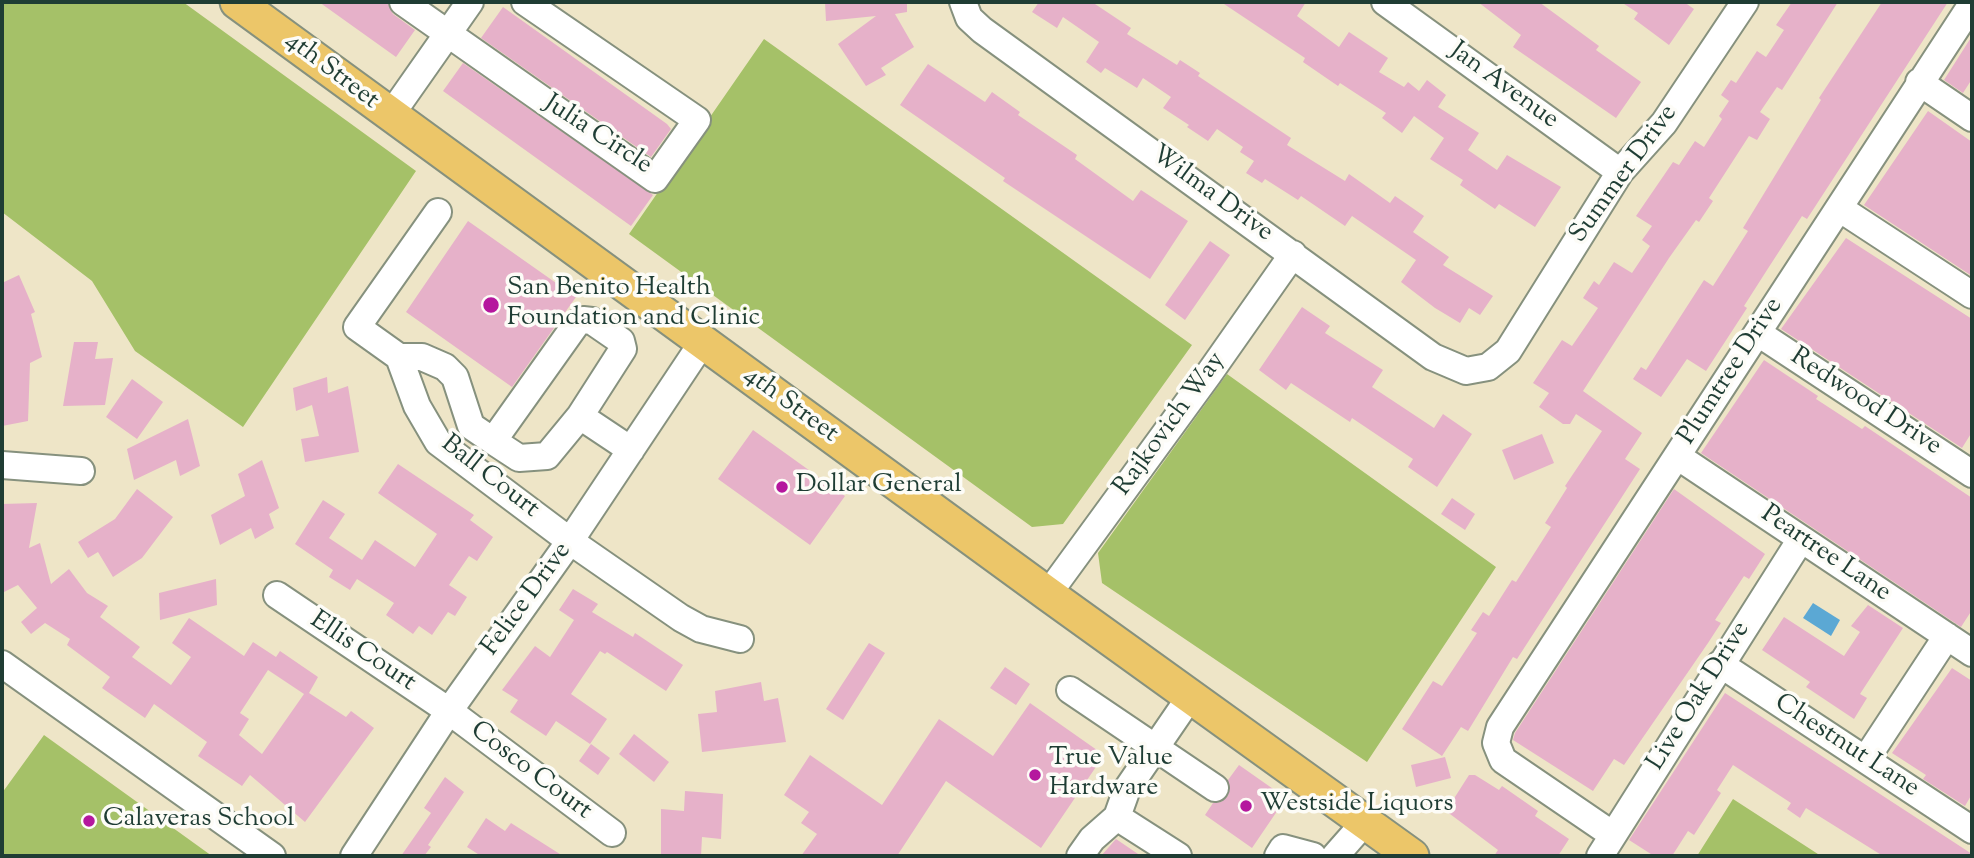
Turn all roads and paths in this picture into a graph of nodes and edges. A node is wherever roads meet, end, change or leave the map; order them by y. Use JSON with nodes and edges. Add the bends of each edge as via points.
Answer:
{"nodes":[{"id":1,"x":237,"y":2,"type":"edge"},
{"id":2,"x":403,"y":2,"type":"edge"},
{"id":3,"x":470,"y":2,"type":"edge"},
{"id":4,"x":525,"y":2,"type":"edge"},
{"id":5,"x":963,"y":2,"type":"edge"},
{"id":6,"x":1385,"y":2,"type":"edge"},
{"id":7,"x":1745,"y":2,"type":"edge"},
{"id":8,"x":1972,"y":4,"type":"edge"},
{"id":9,"x":447,"y":33,"type":"junction"},
{"id":10,"x":1919,"y":82,"type":"junction"},
{"id":11,"x":390,"y":116,"type":"junction"},
{"id":12,"x":1972,"y":118,"type":"edge"},
{"id":13,"x":1620,"y":172,"type":"junction"},
{"id":14,"x":1839,"y":208,"type":"junction"},
{"id":15,"x":438,"y":212,"type":"dead end"},
{"id":16,"x":1293,"y":254,"type":"junction"},
{"id":17,"x":1972,"y":295,"type":"edge"},
{"id":18,"x":1758,"y":333,"type":"junction"},
{"id":19,"x":702,"y":343,"type":"junction"},
{"id":20,"x":399,"y":357,"type":"junction"},
{"id":21,"x":1472,"y":371,"type":"joint"},
{"id":22,"x":580,"y":416,"type":"junction"},
{"id":23,"x":493,"y":441,"type":"junction"},
{"id":24,"x":631,"y":450,"type":"junction"},
{"id":25,"x":1677,"y":456,"type":"junction"},
{"id":26,"x":2,"y":464,"type":"edge"},
{"id":27,"x":81,"y":471,"type":"dead end"},
{"id":28,"x":1972,"y":474,"type":"edge"},
{"id":29,"x":1801,"y":540,"type":"junction"},
{"id":30,"x":570,"y":541,"type":"junction"},
{"id":31,"x":1048,"y":594,"type":"junction"},
{"id":32,"x":277,"y":595,"type":"dead end"},
{"id":33,"x":1947,"y":636,"type":"junction"},
{"id":34,"x":740,"y":639,"type":"dead end"},
{"id":35,"x":1972,"y":653,"type":"edge"},
{"id":36,"x":2,"y":664,"type":"edge"},
{"id":37,"x":1720,"y":664,"type":"junction"},
{"id":38,"x":1070,"y":690,"type":"dead end"},
{"id":39,"x":1190,"y":697,"type":"junction"},
{"id":40,"x":449,"y":711,"type":"junction"},
{"id":41,"x":1155,"y":746,"type":"junction"},
{"id":42,"x":1866,"y":759,"type":"junction"},
{"id":43,"x":1215,"y":788,"type":"dead end"},
{"id":44,"x":1117,"y":817,"type":"junction"},
{"id":45,"x":1364,"y":822,"type":"junction"},
{"id":46,"x":1972,"y":830,"type":"edge"},
{"id":47,"x":611,"y":834,"type":"dead end"},
{"id":48,"x":1606,"y":846,"type":"edge"},
{"id":49,"x":272,"y":856,"type":"edge"},
{"id":50,"x":354,"y":856,"type":"edge"},
{"id":51,"x":1080,"y":856,"type":"edge"},
{"id":52,"x":1178,"y":856,"type":"edge"},
{"id":53,"x":1278,"y":856,"type":"edge"},
{"id":54,"x":1313,"y":856,"type":"edge"},
{"id":55,"x":1335,"y":856,"type":"edge"},
{"id":56,"x":1412,"y":856,"type":"edge"}],
"edges":[{"from":1,"to":11,"type":"main road","name":"4th Street"},
{"from":2,"to":9,"type":"street"},
{"from":3,"to":9,"type":"street"},
{"from":4,"to":9,"type":"street","name":"Julia Circle","via":[[696,120],[655,179]]},
{"from":5,"to":16,"type":"street","name":"Wilma Drive","via":[[969,18],[982,30]]},
{"from":6,"to":13,"type":"street","name":"Jan Avenue"},
{"from":7,"to":13,"type":"street","name":"Summer Drive","via":[[1664,123]]},
{"from":8,"to":10,"type":"street","name":"Plumtree Drive"},
{"from":9,"to":11,"type":"street"},
{"from":10,"to":12,"type":"street"},
{"from":10,"to":14,"type":"street","name":"Plumtree Drive"},
{"from":11,"to":19,"type":"main road","name":"4th Street"},
{"from":13,"to":21,"type":"street","name":"Summer Drive","via":[[1507,351],[1488,367]]},
{"from":14,"to":17,"type":"street"},
{"from":14,"to":18,"type":"street","name":"Plumtree Drive"},
{"from":15,"to":20,"type":"street","via":[[357,327]]},
{"from":16,"to":21,"type":"street","name":"Wilma Drive","via":[[1433,357],[1455,369]]},
{"from":16,"to":31,"type":"street","name":"Rajkovich Way"},
{"from":18,"to":25,"type":"street","name":"Plumtree Drive"},
{"from":18,"to":28,"type":"street","name":"Redwood Drive"},
{"from":19,"to":24,"type":"street","name":"Felice Drive"},
{"from":19,"to":31,"type":"main road","name":"4th Street"},
{"from":20,"to":23,"type":"street","via":[[422,357],[456,377],[471,426]]},
{"from":20,"to":30,"type":"street","name":"Ball Court","via":[[417,406],[446,449]]},
{"from":22,"to":23,"type":"street","via":[[547,456],[519,458]]},
{"from":22,"to":23,"type":"street","via":[[623,349],[621,341],[583,320]]},
{"from":22,"to":24,"type":"street"},
{"from":24,"to":30,"type":"street","name":"Felice Drive"},
{"from":25,"to":29,"type":"street","name":"Peartree Lane"},
{"from":25,"to":48,"type":"street","name":"Plumtree Drive","via":[[1527,684],[1500,727],[1496,743],[1503,760]]},
{"from":26,"to":27,"type":"street"},
{"from":29,"to":33,"type":"street","name":"Peartree Lane"},
{"from":29,"to":37,"type":"street","name":"Live Oak Drive"},
{"from":30,"to":34,"type":"street","name":"Ball Court","via":[[681,618],[701,629]]},
{"from":30,"to":40,"type":"street","name":"Felice Drive"},
{"from":31,"to":39,"type":"main road","name":"4th Street"},
{"from":32,"to":40,"type":"street","name":"Ellis Court"},
{"from":33,"to":35,"type":"street","name":"Peartree Lane"},
{"from":33,"to":42,"type":"street"},
{"from":36,"to":49,"type":"street"},
{"from":37,"to":42,"type":"street","name":"Chestnut Lane"},
{"from":37,"to":48,"type":"street","name":"Live Oak Drive"},
{"from":38,"to":41,"type":"street"},
{"from":39,"to":41,"type":"street"},
{"from":39,"to":45,"type":"main road","name":"4th Street"},
{"from":40,"to":47,"type":"street","name":"Cosco Court"},
{"from":40,"to":50,"type":"street","name":"Felice Drive"},
{"from":41,"to":43,"type":"street"},
{"from":41,"to":44,"type":"street","via":[[1127,789]]},
{"from":42,"to":46,"type":"street","name":"Chestnut Lane"},
{"from":44,"to":51,"type":"street"},
{"from":44,"to":52,"type":"street"},
{"from":45,"to":55,"type":"street"},
{"from":45,"to":56,"type":"main road","name":"4th Street"},
{"from":53,"to":54,"type":"street","via":[[1283,848]]}]}
